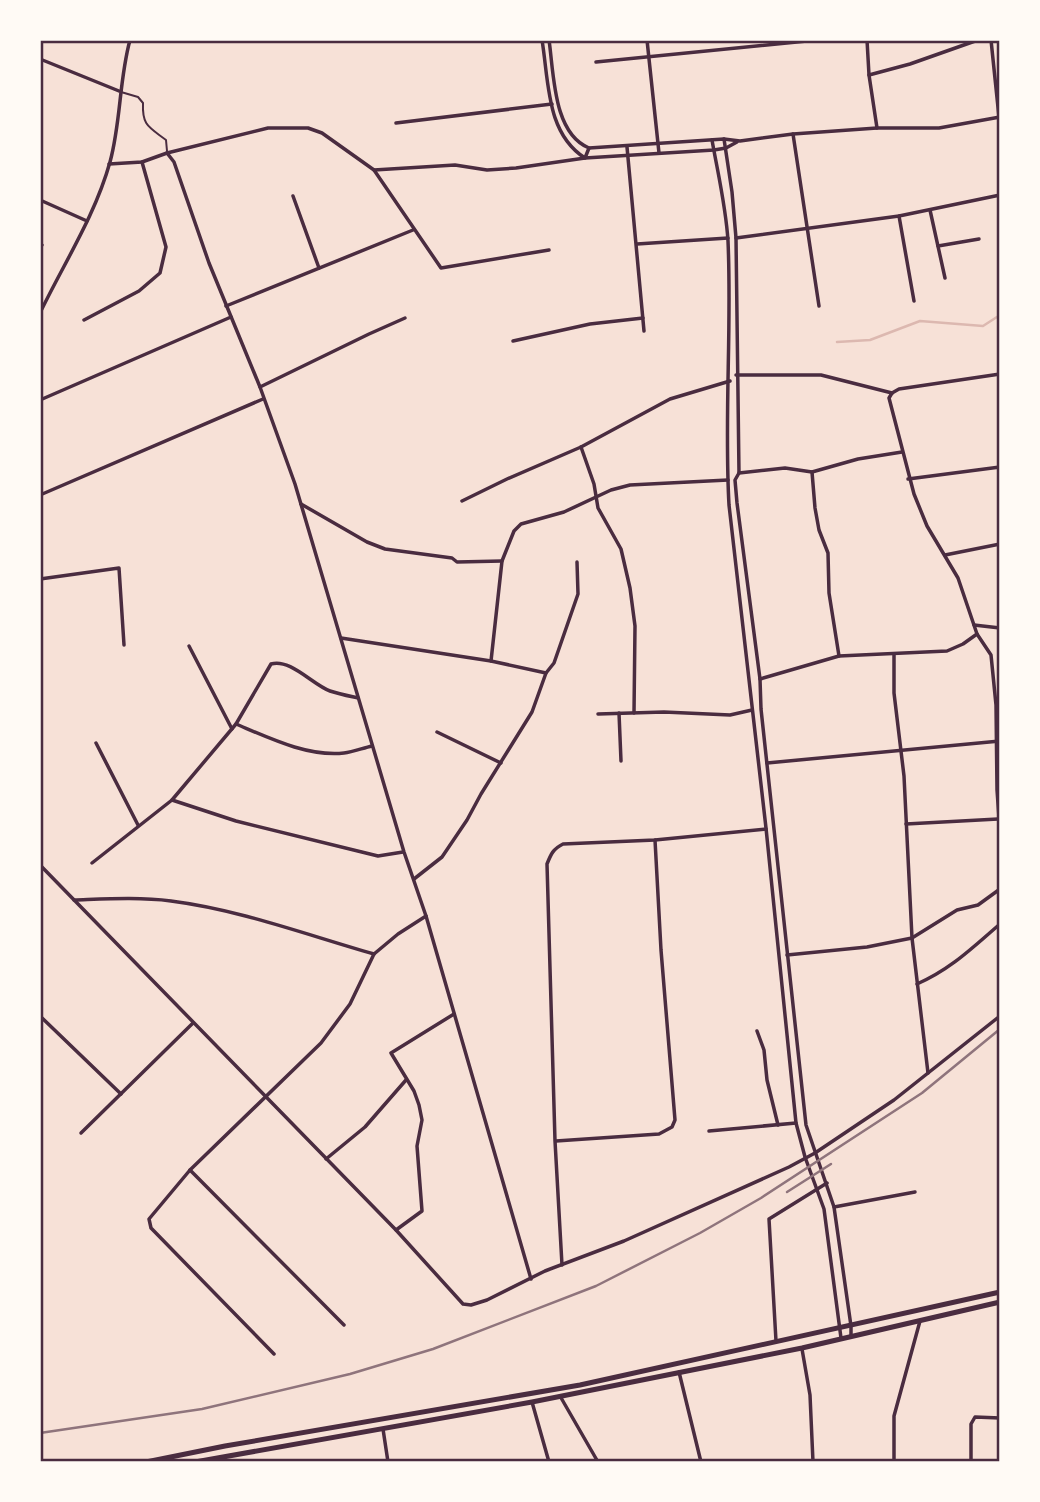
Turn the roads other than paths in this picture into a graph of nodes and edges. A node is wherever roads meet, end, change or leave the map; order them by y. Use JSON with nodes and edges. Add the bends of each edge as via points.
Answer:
{"nodes":[{"id":1,"x":130,"y":40,"type":"edge"},
{"id":2,"x":542,"y":40,"type":"edge"},
{"id":3,"x":549,"y":40,"type":"edge"},
{"id":4,"x":648,"y":40,"type":"edge"},
{"id":5,"x":817,"y":40,"type":"edge"},
{"id":6,"x":867,"y":40,"type":"edge"},
{"id":7,"x":978,"y":40,"type":"edge"},
{"id":8,"x":991,"y":40,"type":"edge"},
{"id":9,"x":649,"y":56,"type":"junction"},
{"id":10,"x":40,"y":59,"type":"edge"},
{"id":11,"x":596,"y":62,"type":"dead end"},
{"id":12,"x":869,"y":75,"type":"junction"},
{"id":13,"x":120,"y":92,"type":"junction"},
{"id":14,"x":552,"y":104,"type":"junction"},
{"id":15,"x":999,"y":117,"type":"edge"},
{"id":16,"x":396,"y":123,"type":"dead end"},
{"id":17,"x":877,"y":128,"type":"junction"},
{"id":18,"x":793,"y":134,"type":"junction"},
{"id":19,"x":724,"y":139,"type":"junction"},
{"id":20,"x":712,"y":140,"type":"junction"},
{"id":21,"x":740,"y":141,"type":"junction"},
{"id":22,"x":658,"y":145,"type":"junction"},
{"id":23,"x":589,"y":148,"type":"junction"},
{"id":24,"x":627,"y":148,"type":"junction"},
{"id":25,"x":726,"y":148,"type":"junction"},
{"id":26,"x":714,"y":149,"type":"junction"},
{"id":27,"x":167,"y":153,"type":"junction"},
{"id":28,"x":659,"y":153,"type":"junction"},
{"id":29,"x":628,"y":156,"type":"junction"},
{"id":30,"x":585,"y":158,"type":"junction"},
{"id":31,"x":142,"y":162,"type":"junction"},
{"id":32,"x":110,"y":164,"type":"junction"},
{"id":33,"x":374,"y":170,"type":"junction"},
{"id":34,"x":1000,"y":195,"type":"edge"},
{"id":35,"x":293,"y":196,"type":"dead end"},
{"id":36,"x":40,"y":200,"type":"edge"},
{"id":37,"x":930,"y":210,"type":"junction"},
{"id":38,"x":899,"y":216,"type":"junction"},
{"id":39,"x":87,"y":221,"type":"junction"},
{"id":40,"x":807,"y":228,"type":"junction"},
{"id":41,"x":414,"y":230,"type":"junction"},
{"id":42,"x":728,"y":238,"type":"junction"},
{"id":43,"x":736,"y":239,"type":"junction"},
{"id":44,"x":979,"y":239,"type":"dead end"},
{"id":45,"x":637,"y":244,"type":"junction"},
{"id":46,"x":939,"y":246,"type":"junction"},
{"id":47,"x":549,"y":250,"type":"dead end"},
{"id":48,"x":319,"y":268,"type":"junction"},
{"id":49,"x":945,"y":278,"type":"dead end"},
{"id":50,"x":914,"y":300,"type":"dead end"},
{"id":51,"x":226,"y":306,"type":"junction"},
{"id":52,"x":820,"y":306,"type":"dead end"},
{"id":53,"x":40,"y":313,"type":"edge"},
{"id":54,"x":231,"y":317,"type":"junction"},
{"id":55,"x":643,"y":317,"type":"junction"},
{"id":56,"x":405,"y":318,"type":"dead end"},
{"id":57,"x":84,"y":320,"type":"dead end"},
{"id":58,"x":644,"y":331,"type":"dead end"},
{"id":59,"x":513,"y":341,"type":"dead end"},
{"id":60,"x":1000,"y":374,"type":"edge"},
{"id":61,"x":736,"y":375,"type":"junction"},
{"id":62,"x":730,"y":381,"type":"junction"},
{"id":63,"x":260,"y":387,"type":"junction"},
{"id":64,"x":892,"y":393,"type":"junction"},
{"id":65,"x":264,"y":398,"type":"junction"},
{"id":66,"x":40,"y":400,"type":"edge"},
{"id":67,"x":581,"y":447,"type":"junction"},
{"id":68,"x":902,"y":452,"type":"junction"},
{"id":69,"x":1000,"y":467,"type":"edge"},
{"id":70,"x":812,"y":472,"type":"junction"},
{"id":71,"x":739,"y":473,"type":"junction"},
{"id":72,"x":908,"y":479,"type":"junction"},
{"id":73,"x":728,"y":480,"type":"junction"},
{"id":74,"x":40,"y":495,"type":"edge"},
{"id":75,"x":596,"y":498,"type":"junction"},
{"id":76,"x":463,"y":502,"type":"dead end"},
{"id":77,"x":301,"y":504,"type":"junction"},
{"id":78,"x":1000,"y":544,"type":"edge"},
{"id":79,"x":945,"y":555,"type":"junction"},
{"id":80,"x":502,"y":561,"type":"junction"},
{"id":81,"x":577,"y":562,"type":"dead end"},
{"id":82,"x":40,"y":579,"type":"edge"},
{"id":83,"x":973,"y":625,"type":"junction"},
{"id":84,"x":1000,"y":628,"type":"edge"},
{"id":85,"x":977,"y":634,"type":"junction"},
{"id":86,"x":340,"y":638,"type":"junction"},
{"id":87,"x":124,"y":645,"type":"dead end"},
{"id":88,"x":189,"y":646,"type":"dead end"},
{"id":89,"x":894,"y":654,"type":"junction"},
{"id":90,"x":839,"y":656,"type":"junction"},
{"id":91,"x":491,"y":661,"type":"junction"},
{"id":92,"x":546,"y":673,"type":"junction"},
{"id":93,"x":997,"y":674,"type":"edge"},
{"id":94,"x":760,"y":679,"type":"junction"},
{"id":95,"x":358,"y":698,"type":"junction"},
{"id":96,"x":752,"y":710,"type":"junction"},
{"id":97,"x":619,"y":713,"type":"junction"},
{"id":98,"x":634,"y":713,"type":"junction"},
{"id":99,"x":598,"y":714,"type":"dead end"},
{"id":100,"x":236,"y":724,"type":"junction"},
{"id":101,"x":232,"y":729,"type":"junction"},
{"id":102,"x":437,"y":732,"type":"dead end"},
{"id":103,"x":998,"y":741,"type":"edge"},
{"id":104,"x":96,"y":743,"type":"dead end"},
{"id":105,"x":372,"y":746,"type":"junction"},
{"id":106,"x":901,"y":749,"type":"junction"},
{"id":107,"x":621,"y":761,"type":"dead end"},
{"id":108,"x":500,"y":763,"type":"junction"},
{"id":109,"x":767,"y":763,"type":"junction"},
{"id":110,"x":172,"y":800,"type":"junction"},
{"id":111,"x":998,"y":819,"type":"junction"},
{"id":112,"x":906,"y":824,"type":"junction"},
{"id":113,"x":138,"y":825,"type":"junction"},
{"id":114,"x":766,"y":828,"type":"junction"},
{"id":115,"x":1000,"y":832,"type":"edge"},
{"id":116,"x":655,"y":840,"type":"junction"},
{"id":117,"x":404,"y":852,"type":"junction"},
{"id":118,"x":92,"y":863,"type":"dead end"},
{"id":119,"x":40,"y":865,"type":"edge"},
{"id":120,"x":414,"y":879,"type":"junction"},
{"id":121,"x":1000,"y":889,"type":"edge"},
{"id":122,"x":74,"y":900,"type":"junction"},
{"id":123,"x":426,"y":916,"type":"junction"},
{"id":124,"x":1000,"y":924,"type":"edge"},
{"id":125,"x":912,"y":938,"type":"junction"},
{"id":126,"x":374,"y":954,"type":"junction"},
{"id":127,"x":787,"y":955,"type":"junction"},
{"id":128,"x":917,"y":984,"type":"junction"},
{"id":129,"x":454,"y":1014,"type":"junction"},
{"id":130,"x":40,"y":1016,"type":"edge"},
{"id":131,"x":1000,"y":1016,"type":"edge"},
{"id":132,"x":193,"y":1023,"type":"junction"},
{"id":133,"x":757,"y":1031,"type":"dead end"},
{"id":134,"x":928,"y":1073,"type":"junction"},
{"id":135,"x":406,"y":1080,"type":"junction"},
{"id":136,"x":121,"y":1094,"type":"junction"},
{"id":137,"x":266,"y":1098,"type":"junction"},
{"id":138,"x":796,"y":1124,"type":"junction"},
{"id":139,"x":778,"y":1125,"type":"junction"},
{"id":140,"x":709,"y":1131,"type":"dead end"},
{"id":141,"x":82,"y":1133,"type":"dead end"},
{"id":142,"x":555,"y":1141,"type":"junction"},
{"id":143,"x":815,"y":1153,"type":"junction"},
{"id":144,"x":805,"y":1157,"type":"junction"},
{"id":145,"x":326,"y":1159,"type":"junction"},
{"id":146,"x":190,"y":1171,"type":"junction"},
{"id":147,"x":827,"y":1183,"type":"junction"},
{"id":148,"x":818,"y":1189,"type":"junction"},
{"id":149,"x":915,"y":1192,"type":"dead end"},
{"id":150,"x":834,"y":1207,"type":"junction"},
{"id":151,"x":396,"y":1230,"type":"junction"},
{"id":152,"x":562,"y":1265,"type":"junction"},
{"id":153,"x":531,"y":1279,"type":"junction"},
{"id":154,"x":1000,"y":1292,"type":"edge"},
{"id":155,"x":1000,"y":1302,"type":"edge"},
{"id":156,"x":920,"y":1321,"type":"junction"},
{"id":157,"x":344,"y":1325,"type":"dead end"},
{"id":158,"x":851,"y":1326,"type":"junction"},
{"id":159,"x":839,"y":1328,"type":"junction"},
{"id":160,"x":851,"y":1336,"type":"junction"},
{"id":161,"x":841,"y":1338,"type":"junction"},
{"id":162,"x":776,"y":1341,"type":"junction"},
{"id":163,"x":802,"y":1348,"type":"junction"},
{"id":164,"x":274,"y":1354,"type":"dead end"},
{"id":165,"x":679,"y":1372,"type":"junction"},
{"id":166,"x":560,"y":1396,"type":"junction"},
{"id":167,"x":532,"y":1402,"type":"junction"},
{"id":168,"x":1000,"y":1418,"type":"edge"},
{"id":169,"x":383,"y":1429,"type":"junction"},
{"id":170,"x":242,"y":1452,"type":"junction"},
{"id":171,"x":146,"y":1462,"type":"edge"},
{"id":172,"x":195,"y":1462,"type":"edge"},
{"id":173,"x":244,"y":1462,"type":"edge"},
{"id":174,"x":388,"y":1462,"type":"edge"},
{"id":175,"x":549,"y":1462,"type":"edge"},
{"id":176,"x":598,"y":1462,"type":"edge"},
{"id":177,"x":701,"y":1462,"type":"edge"},
{"id":178,"x":813,"y":1462,"type":"edge"},
{"id":179,"x":894,"y":1462,"type":"edge"},
{"id":180,"x":971,"y":1462,"type":"edge"}],
"edges":[{"from":1,"to":13,"type":"street"},
{"from":2,"to":14,"type":"street"},
{"from":3,"to":23,"type":"street","via":[[562,120],[571,137]]},
{"from":4,"to":9,"type":"street"},
{"from":5,"to":9,"type":"street"},
{"from":6,"to":12,"type":"street"},
{"from":7,"to":12,"type":"street"},
{"from":8,"to":15,"type":"street"},
{"from":9,"to":11,"type":"street"},
{"from":9,"to":22,"type":"street"},
{"from":10,"to":13,"type":"street"},
{"from":12,"to":17,"type":"street"},
{"from":13,"to":27,"type":"lane","via":[[144,103],[142,118],[166,140]]},
{"from":13,"to":32,"type":"street"},
{"from":14,"to":16,"type":"street"},
{"from":14,"to":30,"type":"street","via":[[559,132],[570,148]]},
{"from":15,"to":17,"type":"street","via":[[939,128]]},
{"from":17,"to":18,"type":"street"},
{"from":18,"to":21,"type":"street"},
{"from":18,"to":40,"type":"street"},
{"from":19,"to":20,"type":"street"},
{"from":19,"to":21,"type":"street"},
{"from":19,"to":25,"type":"street"},
{"from":20,"to":22,"type":"street"},
{"from":20,"to":26,"type":"street"},
{"from":21,"to":25,"type":"street"},
{"from":22,"to":24,"type":"street"},
{"from":22,"to":28,"type":"street"},
{"from":23,"to":24,"type":"street"},
{"from":23,"to":30,"type":"street"},
{"from":24,"to":29,"type":"street"},
{"from":25,"to":26,"type":"street"},
{"from":25,"to":43,"type":"street"},
{"from":26,"to":28,"type":"street"},
{"from":26,"to":42,"type":"street"},
{"from":27,"to":31,"type":"street"},
{"from":27,"to":33,"type":"street","via":[[294,126],[322,134]]},
{"from":27,"to":51,"type":"street"},
{"from":28,"to":29,"type":"street"},
{"from":29,"to":30,"type":"street"},
{"from":29,"to":45,"type":"street"},
{"from":30,"to":33,"type":"street","via":[[486,170],[455,165]]},
{"from":31,"to":32,"type":"street"},
{"from":31,"to":57,"type":"street","via":[[166,247],[160,273],[139,291]]},
{"from":32,"to":39,"type":"street"},
{"from":33,"to":41,"type":"street"},
{"from":34,"to":37,"type":"street"},
{"from":35,"to":48,"type":"street"},
{"from":36,"to":39,"type":"street"},
{"from":37,"to":38,"type":"street"},
{"from":37,"to":46,"type":"street"},
{"from":38,"to":40,"type":"street"},
{"from":38,"to":50,"type":"street"},
{"from":39,"to":53,"type":"street"},
{"from":40,"to":43,"type":"street"},
{"from":40,"to":52,"type":"street"},
{"from":41,"to":47,"type":"street","via":[[441,268]]},
{"from":41,"to":48,"type":"street"},
{"from":42,"to":45,"type":"street"},
{"from":42,"to":62,"type":"street"},
{"from":43,"to":61,"type":"street"},
{"from":44,"to":46,"type":"street"},
{"from":45,"to":55,"type":"street"},
{"from":46,"to":49,"type":"street"},
{"from":48,"to":51,"type":"street"},
{"from":51,"to":54,"type":"street"},
{"from":54,"to":63,"type":"street"},
{"from":54,"to":66,"type":"street"},
{"from":55,"to":58,"type":"street"},
{"from":55,"to":59,"type":"street"},
{"from":56,"to":63,"type":"street"},
{"from":60,"to":64,"type":"street"},
{"from":61,"to":64,"type":"street","via":[[821,375]]},
{"from":61,"to":71,"type":"street"},
{"from":62,"to":67,"type":"street","via":[[670,399]]},
{"from":62,"to":73,"type":"street"},
{"from":63,"to":65,"type":"street"},
{"from":64,"to":68,"type":"street"},
{"from":65,"to":74,"type":"street"},
{"from":65,"to":77,"type":"street"},
{"from":67,"to":75,"type":"street"},
{"from":67,"to":76,"type":"street"},
{"from":68,"to":70,"type":"street"},
{"from":68,"to":72,"type":"street"},
{"from":69,"to":72,"type":"street"},
{"from":70,"to":71,"type":"street","via":[[785,468]]},
{"from":70,"to":90,"type":"street","via":[[817,519],[828,553],[828,593]]},
{"from":71,"to":94,"type":"street","via":[[737,503]]},
{"from":72,"to":79,"type":"street"},
{"from":73,"to":75,"type":"street","via":[[630,485]]},
{"from":73,"to":96,"type":"street"},
{"from":75,"to":80,"type":"street","via":[[522,524],[514,531]]},
{"from":75,"to":98,"type":"street","via":[[621,549],[630,588],[635,626]]},
{"from":77,"to":80,"type":"street","via":[[385,549],[457,562]]},
{"from":77,"to":86,"type":"street"},
{"from":78,"to":79,"type":"street"},
{"from":79,"to":83,"type":"street","via":[[958,578]]},
{"from":80,"to":91,"type":"street"},
{"from":81,"to":92,"type":"street","via":[[578,594],[555,663]]},
{"from":82,"to":87,"type":"street","via":[[119,568]]},
{"from":83,"to":84,"type":"street"},
{"from":83,"to":85,"type":"street"},
{"from":85,"to":89,"type":"street","via":[[947,650]]},
{"from":85,"to":93,"type":"street"},
{"from":86,"to":91,"type":"street"},
{"from":86,"to":95,"type":"street"},
{"from":88,"to":101,"type":"street"},
{"from":89,"to":90,"type":"street"},
{"from":89,"to":106,"type":"street"},
{"from":90,"to":94,"type":"street"},
{"from":91,"to":92,"type":"street"},
{"from":92,"to":108,"type":"street","via":[[532,712]]},
{"from":93,"to":103,"type":"street"},
{"from":94,"to":109,"type":"street"},
{"from":95,"to":100,"type":"street","via":[[271,664]]},
{"from":95,"to":105,"type":"street"},
{"from":96,"to":98,"type":"street","via":[[730,715]]},
{"from":96,"to":114,"type":"street"},
{"from":97,"to":98,"type":"street"},
{"from":97,"to":99,"type":"street"},
{"from":97,"to":107,"type":"street"},
{"from":100,"to":101,"type":"street"},
{"from":100,"to":105,"type":"street","via":[[323,753]]},
{"from":101,"to":110,"type":"street"},
{"from":102,"to":108,"type":"street"},
{"from":103,"to":106,"type":"street"},
{"from":103,"to":111,"type":"street"},
{"from":104,"to":113,"type":"street"},
{"from":105,"to":117,"type":"street"},
{"from":106,"to":109,"type":"street"},
{"from":106,"to":112,"type":"street"},
{"from":108,"to":120,"type":"street","via":[[442,856]]},
{"from":109,"to":127,"type":"street"},
{"from":110,"to":113,"type":"street"},
{"from":110,"to":117,"type":"street","via":[[378,856]]},
{"from":111,"to":112,"type":"street"},
{"from":111,"to":115,"type":"street"},
{"from":112,"to":125,"type":"street"},
{"from":113,"to":118,"type":"street"},
{"from":114,"to":116,"type":"street"},
{"from":114,"to":138,"type":"street"},
{"from":116,"to":142,"type":"street","via":[[563,844],[547,864]]},
{"from":116,"to":142,"type":"street","via":[[675,1119],[672,1127],[659,1135]]},
{"from":117,"to":120,"type":"street"},
{"from":119,"to":122,"type":"street"},
{"from":120,"to":123,"type":"street"},
{"from":121,"to":125,"type":"street"},
{"from":122,"to":126,"type":"street","via":[[147,900],[208,907]]},
{"from":122,"to":132,"type":"street"},
{"from":123,"to":126,"type":"street"},
{"from":123,"to":129,"type":"street"},
{"from":124,"to":128,"type":"street","via":[[957,962]]},
{"from":125,"to":127,"type":"street"},
{"from":125,"to":128,"type":"street"},
{"from":126,"to":137,"type":"street","via":[[340,1020]]},
{"from":127,"to":143,"type":"street","via":[[806,1125]]},
{"from":128,"to":134,"type":"street"},
{"from":129,"to":135,"type":"street","via":[[391,1053]]},
{"from":129,"to":153,"type":"street"},
{"from":130,"to":136,"type":"street"},
{"from":131,"to":134,"type":"street"},
{"from":132,"to":136,"type":"street"},
{"from":132,"to":137,"type":"street"},
{"from":133,"to":139,"type":"street"},
{"from":134,"to":143,"type":"street"},
{"from":135,"to":145,"type":"street","via":[[365,1128]]},
{"from":135,"to":151,"type":"street","via":[[422,1120],[417,1146],[423,1204],[418,1215]]},
{"from":136,"to":141,"type":"street"},
{"from":137,"to":145,"type":"street"},
{"from":137,"to":146,"type":"street"},
{"from":138,"to":139,"type":"street"},
{"from":138,"to":144,"type":"street"},
{"from":139,"to":140,"type":"street"},
{"from":142,"to":152,"type":"street"},
{"from":143,"to":144,"type":"street"},
{"from":143,"to":147,"type":"street"},
{"from":144,"to":148,"type":"street"},
{"from":144,"to":152,"type":"street"},
{"from":145,"to":151,"type":"street"},
{"from":146,"to":157,"type":"street"},
{"from":146,"to":164,"type":"street","via":[[149,1224]]},
{"from":147,"to":148,"type":"street"},
{"from":147,"to":150,"type":"street"},
{"from":148,"to":159,"type":"street"},
{"from":148,"to":162,"type":"street","via":[[769,1219]]},
{"from":149,"to":150,"type":"street"},
{"from":150,"to":158,"type":"street"},
{"from":151,"to":153,"type":"street","via":[[463,1304],[487,1300]]},
{"from":152,"to":153,"type":"street"},
{"from":154,"to":158,"type":"main road"},
{"from":155,"to":156,"type":"main road"},
{"from":156,"to":160,"type":"main road"},
{"from":156,"to":179,"type":"street","via":[[894,1416]]},
{"from":158,"to":159,"type":"main road"},
{"from":158,"to":160,"type":"street"},
{"from":159,"to":161,"type":"street"},
{"from":159,"to":162,"type":"main road"},
{"from":160,"to":161,"type":"main road"},
{"from":161,"to":163,"type":"main road"},
{"from":162,"to":171,"type":"main road","via":[[580,1385]]},
{"from":163,"to":165,"type":"main road"},
{"from":163,"to":178,"type":"street"},
{"from":165,"to":166,"type":"main road"},
{"from":165,"to":177,"type":"street"},
{"from":166,"to":167,"type":"main road"},
{"from":166,"to":176,"type":"street"},
{"from":167,"to":169,"type":"main road"},
{"from":167,"to":175,"type":"street"},
{"from":168,"to":180,"type":"street","via":[[975,1417]]},
{"from":169,"to":170,"type":"main road"},
{"from":169,"to":174,"type":"street"},
{"from":170,"to":172,"type":"main road"},
{"from":170,"to":173,"type":"street"}]}
